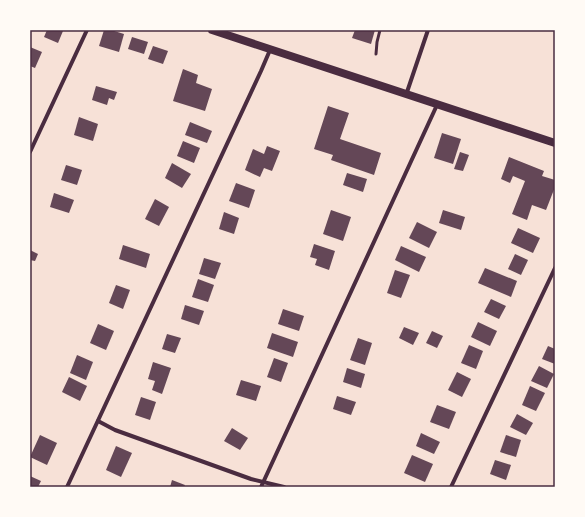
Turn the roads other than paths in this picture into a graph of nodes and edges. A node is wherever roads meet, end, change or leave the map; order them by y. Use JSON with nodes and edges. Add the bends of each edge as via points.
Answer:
{"nodes":[{"id":1,"x":87,"y":30,"type":"edge"},
{"id":2,"x":215,"y":30,"type":"edge"},
{"id":3,"x":380,"y":30,"type":"edge"},
{"id":4,"x":428,"y":30,"type":"edge"},
{"id":5,"x":270,"y":50,"type":"junction"},
{"id":6,"x":376,"y":54,"type":"dead end"},
{"id":7,"x":406,"y":95,"type":"junction"},
{"id":8,"x":437,"y":105,"type":"junction"},
{"id":9,"x":555,"y":143,"type":"edge"},
{"id":10,"x":30,"y":152,"type":"edge"},
{"id":11,"x":555,"y":268,"type":"edge"},
{"id":12,"x":98,"y":421,"type":"junction"},
{"id":13,"x":264,"y":481,"type":"junction"},
{"id":14,"x":67,"y":487,"type":"edge"},
{"id":15,"x":261,"y":487,"type":"edge"},
{"id":16,"x":284,"y":487,"type":"edge"},
{"id":17,"x":451,"y":487,"type":"edge"}],
"edges":[{"from":1,"to":10,"type":"street"},
{"from":2,"to":5,"type":"main road"},
{"from":3,"to":6,"type":"lane"},
{"from":4,"to":7,"type":"street"},
{"from":5,"to":7,"type":"main road"},
{"from":5,"to":12,"type":"street"},
{"from":7,"to":8,"type":"main road"},
{"from":8,"to":9,"type":"main road"},
{"from":8,"to":13,"type":"street"},
{"from":11,"to":17,"type":"street"},
{"from":12,"to":13,"type":"street","via":[[251,479]]},
{"from":12,"to":14,"type":"street"},
{"from":13,"to":15,"type":"street"},
{"from":13,"to":16,"type":"street"}]}
